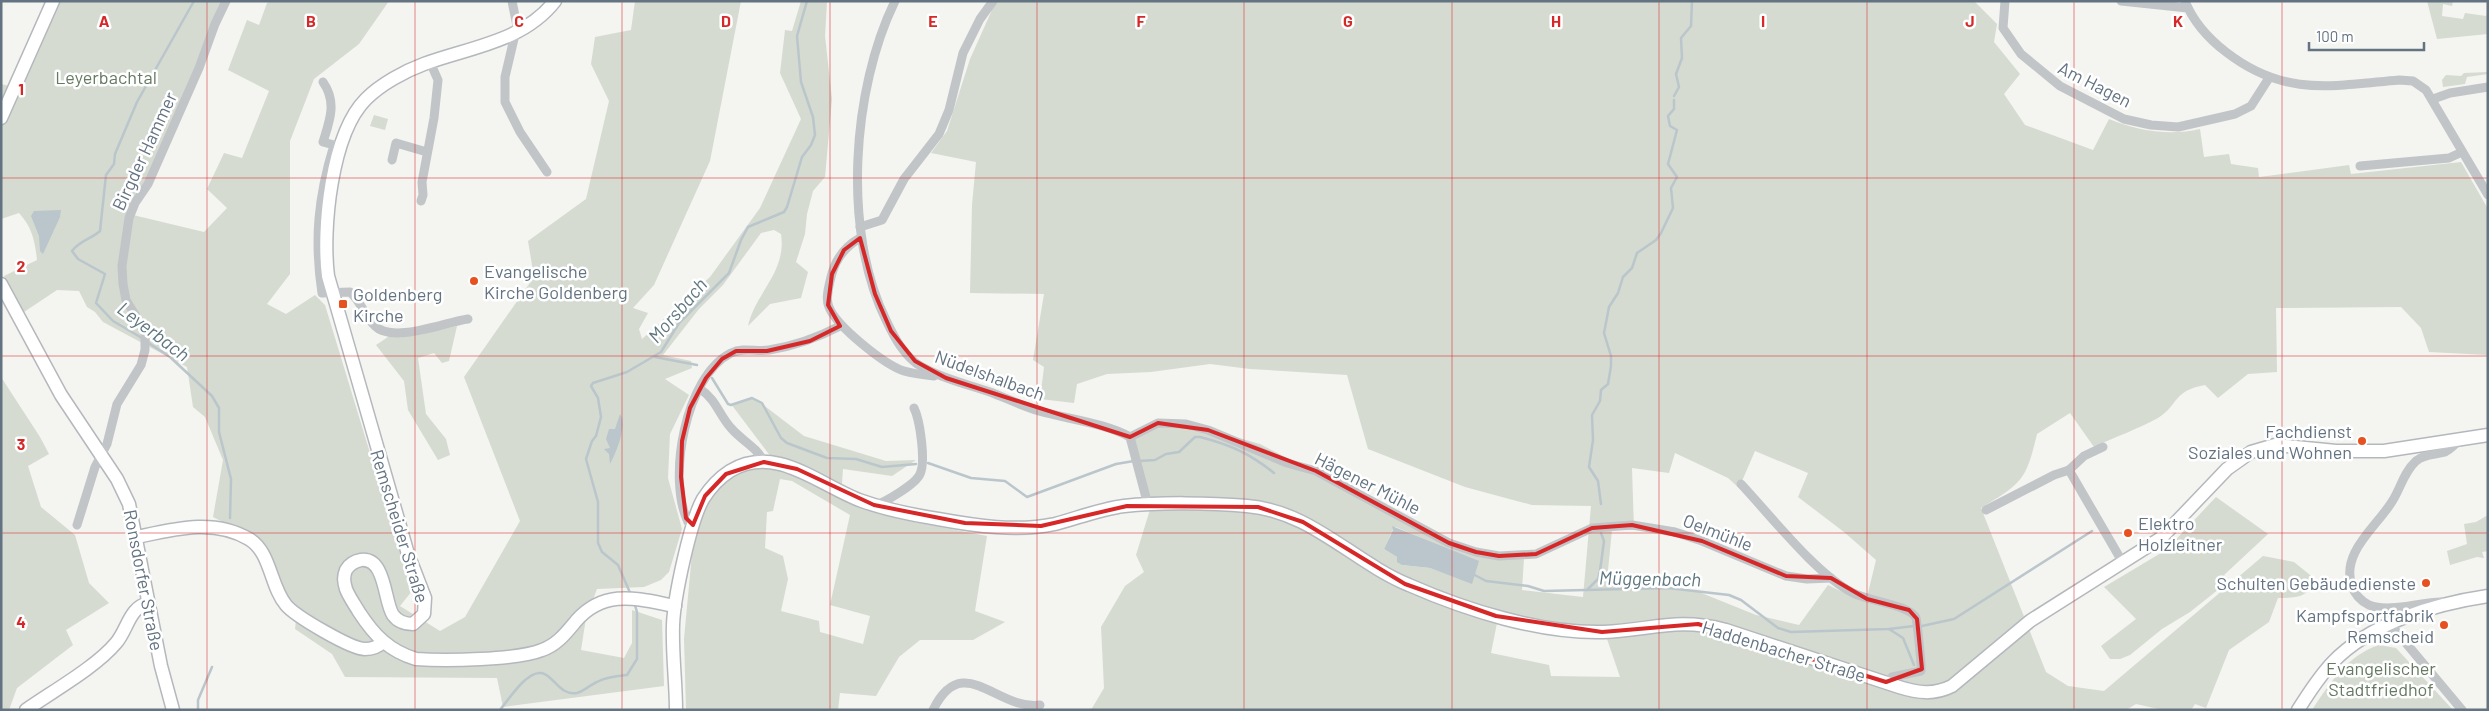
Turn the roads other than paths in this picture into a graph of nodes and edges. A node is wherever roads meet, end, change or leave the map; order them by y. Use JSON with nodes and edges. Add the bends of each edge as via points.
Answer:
{"nodes":[{"id":1,"x":53,"y":1,"type":"edge"},
{"id":2,"x":226,"y":1,"type":"edge"},
{"id":3,"x":512,"y":1,"type":"edge"},
{"id":4,"x":555,"y":1,"type":"edge"},
{"id":5,"x":895,"y":1,"type":"edge"},
{"id":6,"x":993,"y":1,"type":"edge"},
{"id":7,"x":2005,"y":1,"type":"edge"},
{"id":8,"x":2121,"y":1,"type":"edge"},
{"id":9,"x":2186,"y":4,"type":"edge"},
{"id":10,"x":516,"y":33,"type":"junction"},
{"id":11,"x":430,"y":62,"type":"junction"},
{"id":12,"x":2269,"y":78,"type":"junction"},
{"id":13,"x":323,"y":82,"type":"dead end"},
{"id":14,"x":2488,"y":87,"type":"edge"},
{"id":15,"x":2433,"y":99,"type":"junction"},
{"id":16,"x":1,"y":118,"type":"edge"},
{"id":17,"x":428,"y":152,"type":"junction"},
{"id":18,"x":2462,"y":152,"type":"junction"},
{"id":19,"x":392,"y":160,"type":"dead end"},
{"id":20,"x":2360,"y":166,"type":"dead end"},
{"id":21,"x":547,"y":172,"type":"dead end"},
{"id":22,"x":2488,"y":195,"type":"edge"},
{"id":23,"x":421,"y":201,"type":"dead end"},
{"id":24,"x":860,"y":227,"type":"junction"},
{"id":25,"x":860,"y":238,"type":"junction"},
{"id":26,"x":1,"y":284,"type":"edge"},
{"id":27,"x":332,"y":292,"type":"junction"},
{"id":28,"x":468,"y":319,"type":"dead end"},
{"id":29,"x":840,"y":326,"type":"junction"},
{"id":30,"x":946,"y":378,"type":"junction"},
{"id":31,"x":700,"y":389,"type":"junction"},
{"id":32,"x":914,"y":408,"type":"dead end"},
{"id":33,"x":2488,"y":435,"type":"edge"},
{"id":34,"x":2460,"y":440,"type":"junction"},
{"id":35,"x":1131,"y":442,"type":"junction"},
{"id":36,"x":2103,"y":447,"type":"dead end"},
{"id":37,"x":101,"y":456,"type":"junction"},
{"id":38,"x":764,"y":462,"type":"junction"},
{"id":39,"x":2069,"y":470,"type":"junction"},
{"id":40,"x":1741,"y":484,"type":"dead end"},
{"id":41,"x":874,"y":505,"type":"junction"},
{"id":42,"x":1148,"y":505,"type":"junction"},
{"id":43,"x":1986,"y":510,"type":"dead end"},
{"id":44,"x":77,"y":525,"type":"dead end"},
{"id":45,"x":693,"y":526,"type":"junction"},
{"id":46,"x":1592,"y":528,"type":"joint"},
{"id":47,"x":137,"y":537,"type":"junction"},
{"id":48,"x":2123,"y":563,"type":"junction"},
{"id":49,"x":1831,"y":578,"type":"junction"},
{"id":50,"x":2488,"y":596,"type":"edge"},
{"id":51,"x":2454,"y":602,"type":"junction"},
{"id":52,"x":149,"y":603,"type":"junction"},
{"id":53,"x":675,"y":606,"type":"junction"},
{"id":54,"x":2390,"y":624,"type":"junction"},
{"id":55,"x":382,"y":642,"type":"junction"},
{"id":56,"x":1886,"y":682,"type":"junction"},
{"id":57,"x":1040,"y":705,"type":"dead end"},
{"id":58,"x":26,"y":710,"type":"edge"},
{"id":59,"x":173,"y":710,"type":"edge"},
{"id":60,"x":676,"y":710,"type":"edge"},
{"id":61,"x":933,"y":710,"type":"edge"},
{"id":62,"x":2298,"y":710,"type":"edge"},
{"id":63,"x":2462,"y":710,"type":"edge"}],
"edges":[{"from":1,"to":16,"type":"main road"},
{"from":2,"to":37,"type":"street","name":"Birgder Hammer","via":[[156,167],[129,218],[122,266],[123,284],[126,300],[146,334],[146,350],[141,365],[117,404]]},
{"from":3,"to":10,"type":"street"},
{"from":4,"to":10,"type":"main road","name":"Remscheider Straße","via":[[538,20]]},
{"from":5,"to":24,"type":"street","name":"Nüdelshalbach","via":[[877,46],[867,86],[859,150]]},
{"from":6,"to":24,"type":"street","via":[[962,53],[949,110],[934,142],[904,179],[882,220]]},
{"from":7,"to":12,"type":"street","name":"Am Hagen","via":[[2003,24],[2007,37],[2021,54],[2054,83],[2113,115],[2151,125],[2178,127],[2235,114],[2251,106]]},
{"from":8,"to":9,"type":"street"},
{"from":9,"to":12,"type":"street","via":[[2214,43],[2237,61]]},
{"from":10,"to":11,"type":"main road","name":"Remscheider Straße"},
{"from":10,"to":21,"type":"street","via":[[505,76],[505,102],[520,132]]},
{"from":11,"to":17,"type":"street","via":[[438,80]]},
{"from":11,"to":27,"type":"main road","name":"Remscheider Straße","via":[[370,95],[352,119],[328,201],[325,247]]},
{"from":12,"to":15,"type":"street","via":[[2309,86],[2405,80],[2419,85]]},
{"from":13,"to":27,"type":"street","name":"Remscheider Straße","via":[[330,96],[332,115],[323,142],[334,145],[321,196],[317,255],[322,293]]},
{"from":14,"to":15,"type":"street"},
{"from":15,"to":18,"type":"street"},
{"from":17,"to":19,"type":"street","via":[[396,144]]},
{"from":17,"to":23,"type":"street"},
{"from":18,"to":20,"type":"street","via":[[2449,158]]},
{"from":18,"to":22,"type":"street"},
{"from":24,"to":25,"type":"street","name":"Nüdelshalbach"},
{"from":25,"to":29,"type":"street","via":[[844,250],[832,274],[828,305]]},
{"from":25,"to":30,"type":"street","name":"Nüdelshalbach","via":[[875,294],[891,331],[915,361]]},
{"from":26,"to":37,"type":"main road","name":"Ronsdorfer Straße","via":[[61,395]]},
{"from":27,"to":28,"type":"street","via":[[351,293],[373,325],[387,334]]},
{"from":27,"to":55,"type":"main road","name":"Remscheider Straße","via":[[408,554],[426,604],[419,621],[413,624],[401,622],[391,611],[384,582],[376,567],[364,560],[349,567],[344,576],[347,591]]},
{"from":29,"to":30,"type":"street","via":[[899,369]]},
{"from":29,"to":31,"type":"street","via":[[810,341],[767,351],[745,350],[731,354],[714,367]]},
{"from":30,"to":35,"type":"street","name":"Nüdelshalbach"},
{"from":31,"to":38,"type":"street","via":[[710,396],[730,427],[754,447]]},
{"from":31,"to":45,"type":"street","via":[[687,416],[680,457],[683,507],[688,522]]},
{"from":32,"to":41,"type":"street","via":[[918,415],[923,460],[920,473],[882,504]]},
{"from":33,"to":34,"type":"main road","name":"Haddenbacher Straße"},
{"from":34,"to":48,"type":"main road","name":"Haddenbacher Straße","via":[[2384,451],[2285,446],[2258,449],[2235,462],[2172,528]]},
{"from":34,"to":51,"type":"street","via":[[2446,452],[2422,457],[2415,462],[2404,476],[2393,501],[2352,555],[2350,576],[2354,592],[2366,603],[2381,607]]},
{"from":35,"to":42,"type":"street"},
{"from":35,"to":46,"type":"street","name":"Hägener Mühle","via":[[1158,422],[1208,430],[1287,463],[1316,471],[1449,543],[1476,552],[1499,556],[1536,554]]},
{"from":36,"to":39,"type":"street","via":[[2084,456]]},
{"from":37,"to":44,"type":"street"},
{"from":37,"to":47,"type":"main road","name":"Ronsdorfer Straße","via":[[125,494]]},
{"from":38,"to":41,"type":"main road","name":"Haddenbacher Straße","via":[[797,469],[835,490]]},
{"from":38,"to":45,"type":"main road","name":"Haddenbacher Straße","via":[[742,465],[718,480],[701,503]]},
{"from":39,"to":43,"type":"street","via":[[2054,474]]},
{"from":39,"to":48,"type":"street"},
{"from":40,"to":49,"type":"street","name":"Oelmühle"},
{"from":41,"to":42,"type":"main road","name":"Haddenbacher Straße","via":[[950,521],[1014,527],[1041,526],[1112,508]]},
{"from":42,"to":56,"type":"main road","name":"Haddenbacher Straße","via":[[1248,506],[1285,514],[1406,584],[1512,620],[1602,632],[1673,623],[1698,624]]},
{"from":45,"to":53,"type":"main road","name":"Haddenbacher Straße"},
{"from":46,"to":49,"type":"street","name":"Oelmühle","via":[[1645,526],[1702,541],[1786,576]]},
{"from":47,"to":52,"type":"main road","name":"Ronsdorfer Straße"},
{"from":47,"to":55,"type":"main road","via":[[195,526],[243,536],[260,551],[276,590],[295,613],[357,648],[371,648]]},
{"from":48,"to":56,"type":"main road","name":"Haddenbacher Straße","via":[[2030,621],[1952,686],[1923,693]]},
{"from":49,"to":56,"type":"street","name":"Oelmühle","via":[[1843,588],[1867,599],[1909,610],[1917,619],[1921,671],[1892,677]]},
{"from":50,"to":51,"type":"main road"},
{"from":51,"to":54,"type":"main road"},
{"from":52,"to":58,"type":"main road","via":[[135,610],[124,632],[110,649]]},
{"from":52,"to":59,"type":"main road","name":"Ronsdorfer Straße"},
{"from":53,"to":55,"type":"main road","via":[[631,598],[610,599],[595,605],[553,644],[528,654],[416,659],[402,655]]},
{"from":53,"to":60,"type":"main road","name":"Haddenbacher Straße"},
{"from":54,"to":62,"type":"main road","via":[[2357,642],[2333,662]]},
{"from":54,"to":63,"type":"street"},
{"from":57,"to":61,"type":"street","via":[[1016,702],[980,686],[962,682],[944,690]]}]}
